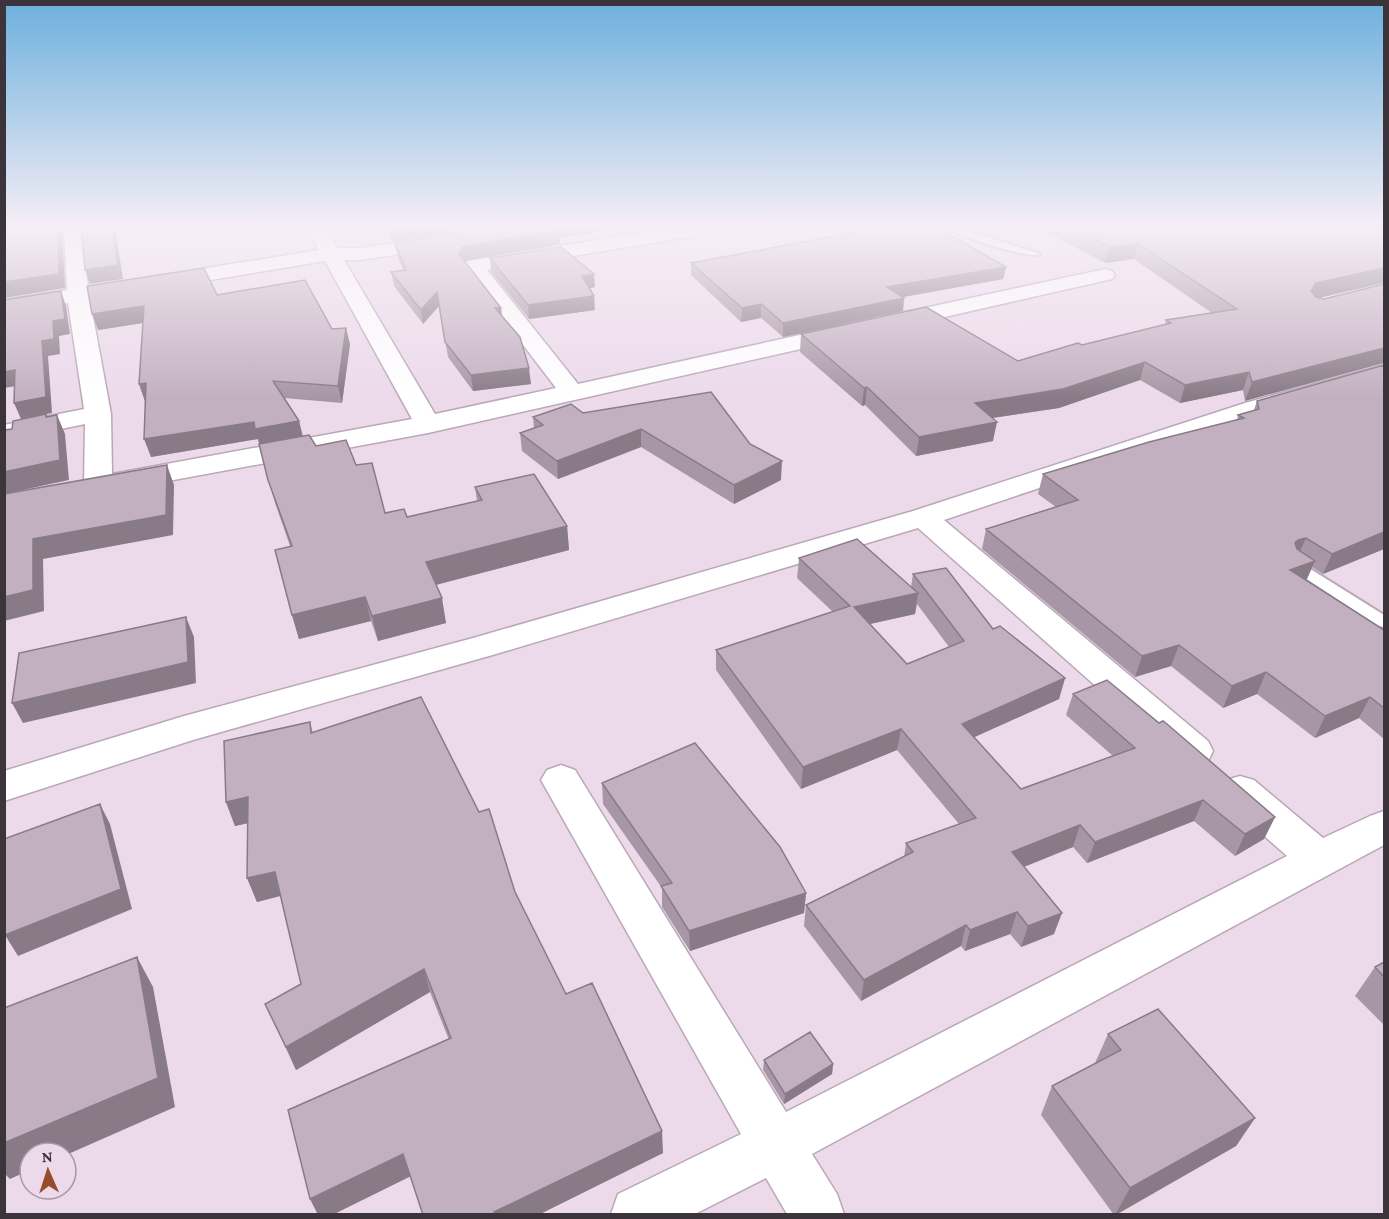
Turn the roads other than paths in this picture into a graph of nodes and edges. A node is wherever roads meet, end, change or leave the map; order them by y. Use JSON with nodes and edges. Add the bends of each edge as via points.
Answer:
{"nodes":[{"id":1,"x":77,"y":285,"type":"edge"},
{"id":2,"x":140,"y":285,"type":"edge"},
{"id":3,"x":348,"y":285,"type":"edge"},
{"id":4,"x":487,"y":285,"type":"edge"},
{"id":5,"x":1061,"y":285,"type":"edge"},
{"id":6,"x":78,"y":295,"type":"junction"},
{"id":7,"x":4,"y":307,"type":"edge"},
{"id":8,"x":1384,"y":372,"type":"edge"},
{"id":9,"x":572,"y":392,"type":"junction"},
{"id":10,"x":98,"y":414,"type":"junction"},
{"id":11,"x":428,"y":425,"type":"junction"},
{"id":12,"x":4,"y":433,"type":"edge"},
{"id":13,"x":922,"y":517,"type":"junction"},
{"id":14,"x":1296,"y":566,"type":"edge"},
{"id":15,"x":1384,"y":622,"type":"edge"},
{"id":16,"x":561,"y":780,"type":"dead end"},
{"id":17,"x":4,"y":786,"type":"edge"},
{"id":18,"x":1384,"y":827,"type":"edge"},
{"id":19,"x":1318,"y":858,"type":"junction"},
{"id":20,"x":777,"y":1145,"type":"junction"},
{"id":21,"x":638,"y":1215,"type":"edge"},
{"id":22,"x":817,"y":1215,"type":"edge"}],
"edges":[{"from":1,"to":6,"type":"street"},
{"from":2,"to":6,"type":"street"},
{"from":3,"to":11,"type":"street"},
{"from":4,"to":9,"type":"street"},
{"from":5,"to":9,"type":"street"},
{"from":6,"to":7,"type":"street"},
{"from":6,"to":10,"type":"street"},
{"from":8,"to":13,"type":"street","via":[[1254,408]]},
{"from":9,"to":11,"type":"street"},
{"from":10,"to":11,"type":"street","via":[[86,488]]},
{"from":10,"to":12,"type":"street"},
{"from":13,"to":17,"type":"street","via":[[184,729]]},
{"from":13,"to":19,"type":"street"},
{"from":14,"to":15,"type":"lane"},
{"from":16,"to":20,"type":"street"},
{"from":18,"to":19,"type":"street"},
{"from":19,"to":20,"type":"street"},
{"from":20,"to":21,"type":"street"},
{"from":20,"to":22,"type":"street"}]}
